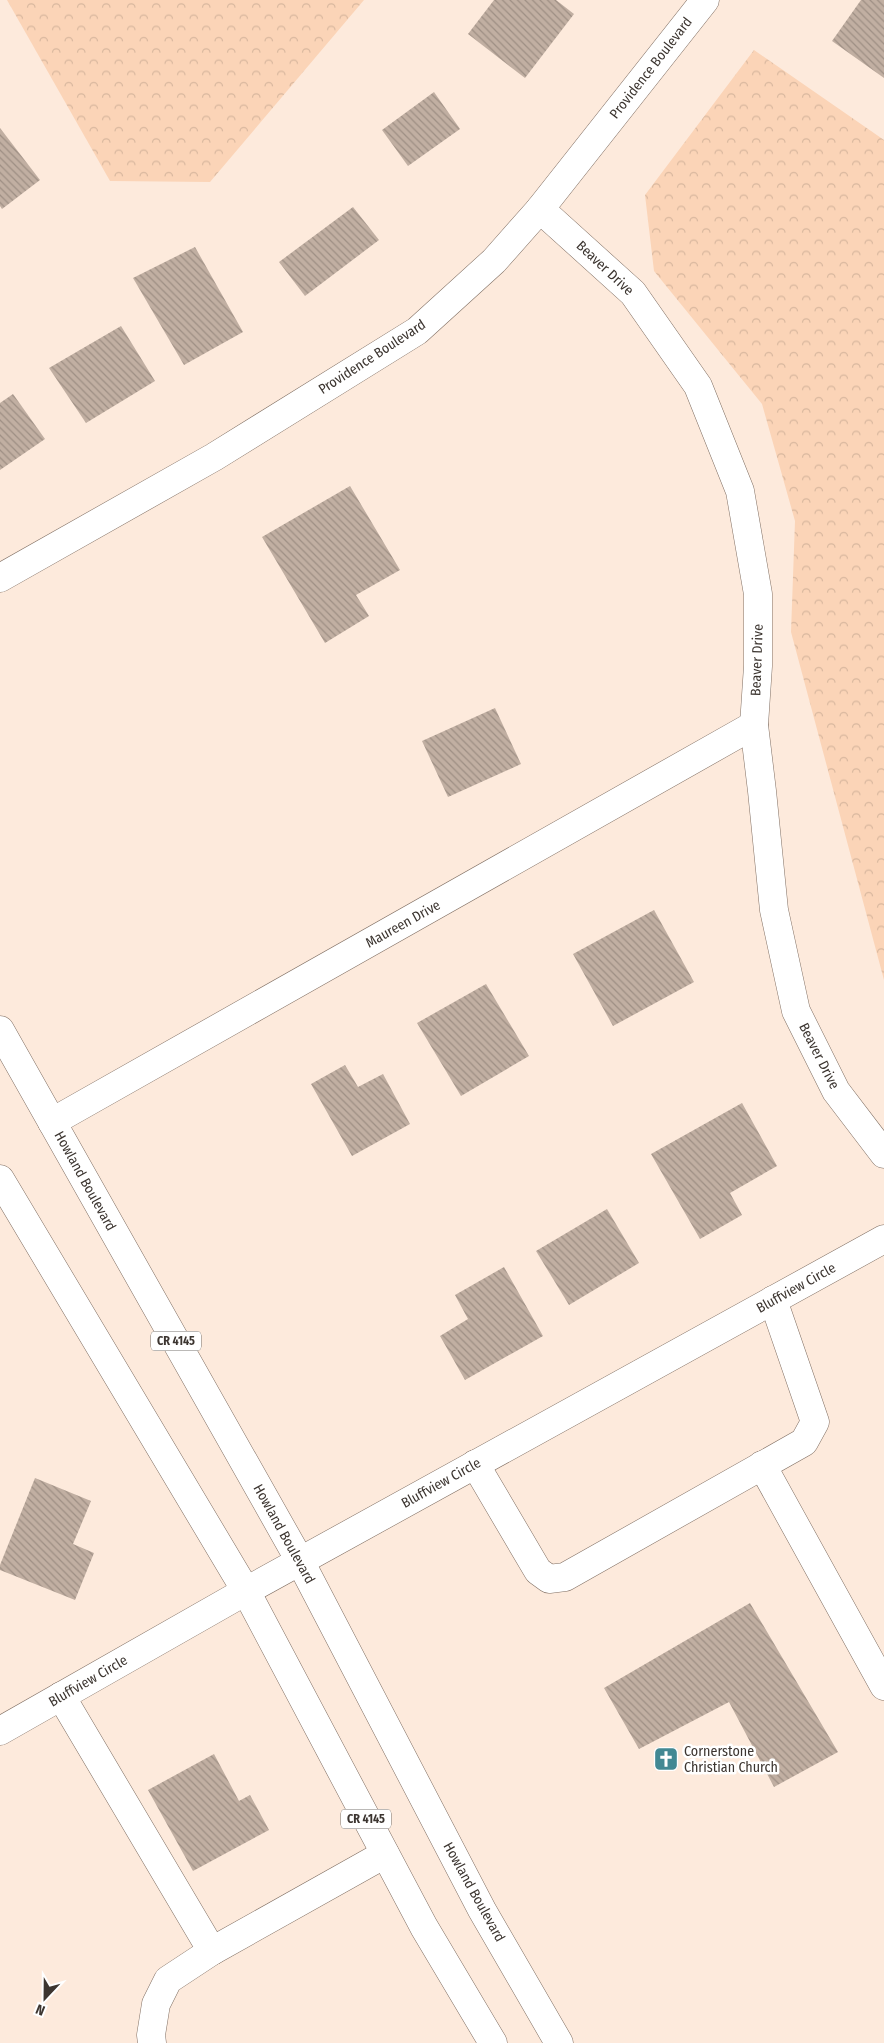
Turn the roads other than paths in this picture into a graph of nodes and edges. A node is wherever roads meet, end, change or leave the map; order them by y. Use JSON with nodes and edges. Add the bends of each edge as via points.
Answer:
{"nodes":[{"id":1,"x":705,"y":0,"type":"edge"},
{"id":2,"x":540,"y":209,"type":"junction"},
{"id":3,"x":0,"y":578,"type":"edge"},
{"id":4,"x":754,"y":726,"type":"junction"},
{"id":5,"x":0,"y":1030,"type":"edge"},
{"id":6,"x":52,"y":1122,"type":"junction"},
{"id":7,"x":884,"y":1154,"type":"edge"},
{"id":8,"x":0,"y":1179,"type":"edge"},
{"id":9,"x":884,"y":1239,"type":"edge"},
{"id":10,"x":773,"y":1300,"type":"junction"},
{"id":11,"x":475,"y":1464,"type":"junction"},
{"id":12,"x":762,"y":1465,"type":"junction"},
{"id":13,"x":300,"y":1561,"type":"junction"},
{"id":14,"x":246,"y":1591,"type":"junction"},
{"id":15,"x":884,"y":1686,"type":"edge"},
{"id":16,"x":61,"y":1696,"type":"junction"},
{"id":17,"x":0,"y":1731,"type":"edge"},
{"id":18,"x":385,"y":1854,"type":"junction"},
{"id":19,"x":212,"y":1950,"type":"junction"},
{"id":20,"x":152,"y":2043,"type":"edge"},
{"id":21,"x":493,"y":2043,"type":"edge"},
{"id":22,"x":559,"y":2043,"type":"edge"}],
"edges":[{"from":1,"to":2,"type":"main road","name":"Providence Boulevard"},
{"from":2,"to":3,"type":"main road","name":"Providence Boulevard","via":[[494,261],[418,331],[214,456]]},
{"from":2,"to":4,"type":"main road","name":"Beaver Drive","via":[[633,293],[698,386],[740,491],[758,594]]},
{"from":4,"to":6,"type":"main road","name":"Maureen Drive"},
{"from":4,"to":7,"type":"main road","name":"Beaver Drive","via":[[774,910],[796,1011],[836,1091]]},
{"from":5,"to":6,"type":"main road","name":"Howland Boulevard","number":"CR 4145"},
{"from":6,"to":13,"type":"main road","name":"Howland Boulevard","number":"CR 4145"},
{"from":8,"to":14,"type":"main road","number":"CR 4145"},
{"from":9,"to":10,"type":"main road","name":"Bluffview Circle"},
{"from":10,"to":11,"type":"main road","name":"Bluffview Circle"},
{"from":10,"to":12,"type":"main road","via":[[815,1422],[804,1442]]},
{"from":11,"to":12,"type":"main road","via":[[538,1571],[549,1578],[565,1577]]},
{"from":11,"to":13,"type":"main road","name":"Bluffview Circle"},
{"from":12,"to":15,"type":"main road"},
{"from":13,"to":14,"type":"main road","name":"Bluffview Circle"},
{"from":13,"to":22,"type":"main road","name":"Howland Boulevard","number":"CR 4145","via":[[482,1910]]},
{"from":14,"to":16,"type":"main road","name":"Bluffview Circle"},
{"from":14,"to":18,"type":"main road","number":"CR 4145"},
{"from":16,"to":17,"type":"main road","name":"Bluffview Circle"},
{"from":16,"to":19,"type":"main road"},
{"from":18,"to":19,"type":"main road"},
{"from":18,"to":21,"type":"main road","number":"CR 4145"},
{"from":19,"to":20,"type":"main road","via":[[168,1980],[156,2004]]}]}
